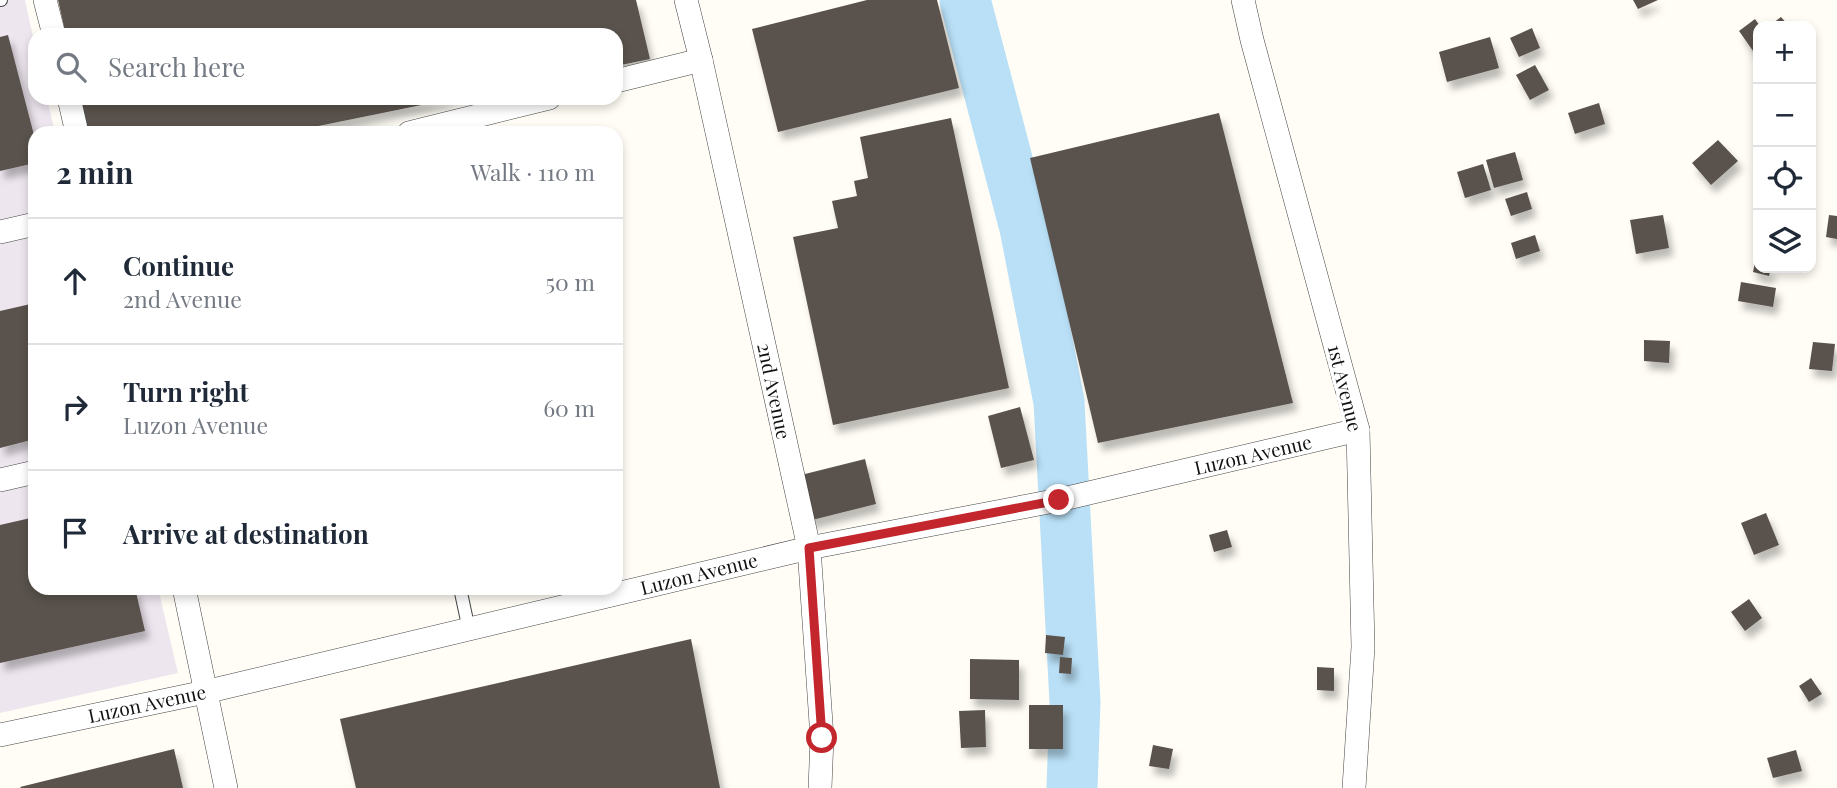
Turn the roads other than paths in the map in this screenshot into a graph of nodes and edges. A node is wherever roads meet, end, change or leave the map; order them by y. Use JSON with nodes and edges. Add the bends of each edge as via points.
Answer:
{"nodes":[{"id":1,"x":45,"y":0,"type":"edge"},
{"id":2,"x":686,"y":0,"type":"edge"},
{"id":3,"x":1242,"y":0,"type":"edge"},
{"id":4,"x":52,"y":28,"type":"edge"},
{"id":5,"x":701,"y":60,"type":"junction"},
{"id":6,"x":623,"y":79,"type":"edge"},
{"id":7,"x":71,"y":105,"type":"edge"},
{"id":8,"x":521,"y":105,"type":"edge"},
{"id":9,"x":75,"y":126,"type":"edge"},
{"id":10,"x":437,"y":126,"type":"edge"},
{"id":11,"x":28,"y":226,"type":"edge"},
{"id":12,"x":0,"y":232,"type":"edge"},
{"id":13,"x":1358,"y":430,"type":"junction"},
{"id":14,"x":28,"y":474,"type":"edge"},
{"id":15,"x":0,"y":480,"type":"edge"},
{"id":16,"x":809,"y":548,"type":"junction"},
{"id":17,"x":623,"y":593,"type":"edge"},
{"id":18,"x":185,"y":595,"type":"edge"},
{"id":19,"x":462,"y":595,"type":"edge"},
{"id":20,"x":614,"y":595,"type":"edge"},
{"id":21,"x":469,"y":630,"type":"junction"},
{"id":22,"x":205,"y":692,"type":"junction"},
{"id":23,"x":0,"y":735,"type":"edge"},
{"id":24,"x":226,"y":788,"type":"edge"},
{"id":25,"x":820,"y":788,"type":"edge"},
{"id":26,"x":1354,"y":788,"type":"edge"}],
"edges":[{"from":1,"to":4,"type":"street"},
{"from":2,"to":5,"type":"street","name":"2nd Avenue"},
{"from":3,"to":13,"type":"street","name":"1st Avenue"},
{"from":5,"to":6,"type":"street"},
{"from":5,"to":16,"type":"street","name":"2nd Avenue"},
{"from":7,"to":9,"type":"street"},
{"from":8,"to":10,"type":"street"},
{"from":11,"to":12,"type":"street"},
{"from":13,"to":16,"type":"street","name":"Luzon Avenue","via":[[1059,500]]},
{"from":13,"to":26,"type":"street","name":"1st Avenue","via":[[1363,647]]},
{"from":14,"to":15,"type":"street"},
{"from":16,"to":17,"type":"street","name":"Luzon Avenue"},
{"from":16,"to":25,"type":"street","name":"2nd Avenue","via":[[822,738]]},
{"from":18,"to":22,"type":"street"},
{"from":19,"to":21,"type":"lane"},
{"from":20,"to":21,"type":"street","name":"Luzon Avenue"},
{"from":21,"to":22,"type":"street","name":"Luzon Avenue"},
{"from":22,"to":23,"type":"street","name":"Luzon Avenue"},
{"from":22,"to":24,"type":"street"}]}
